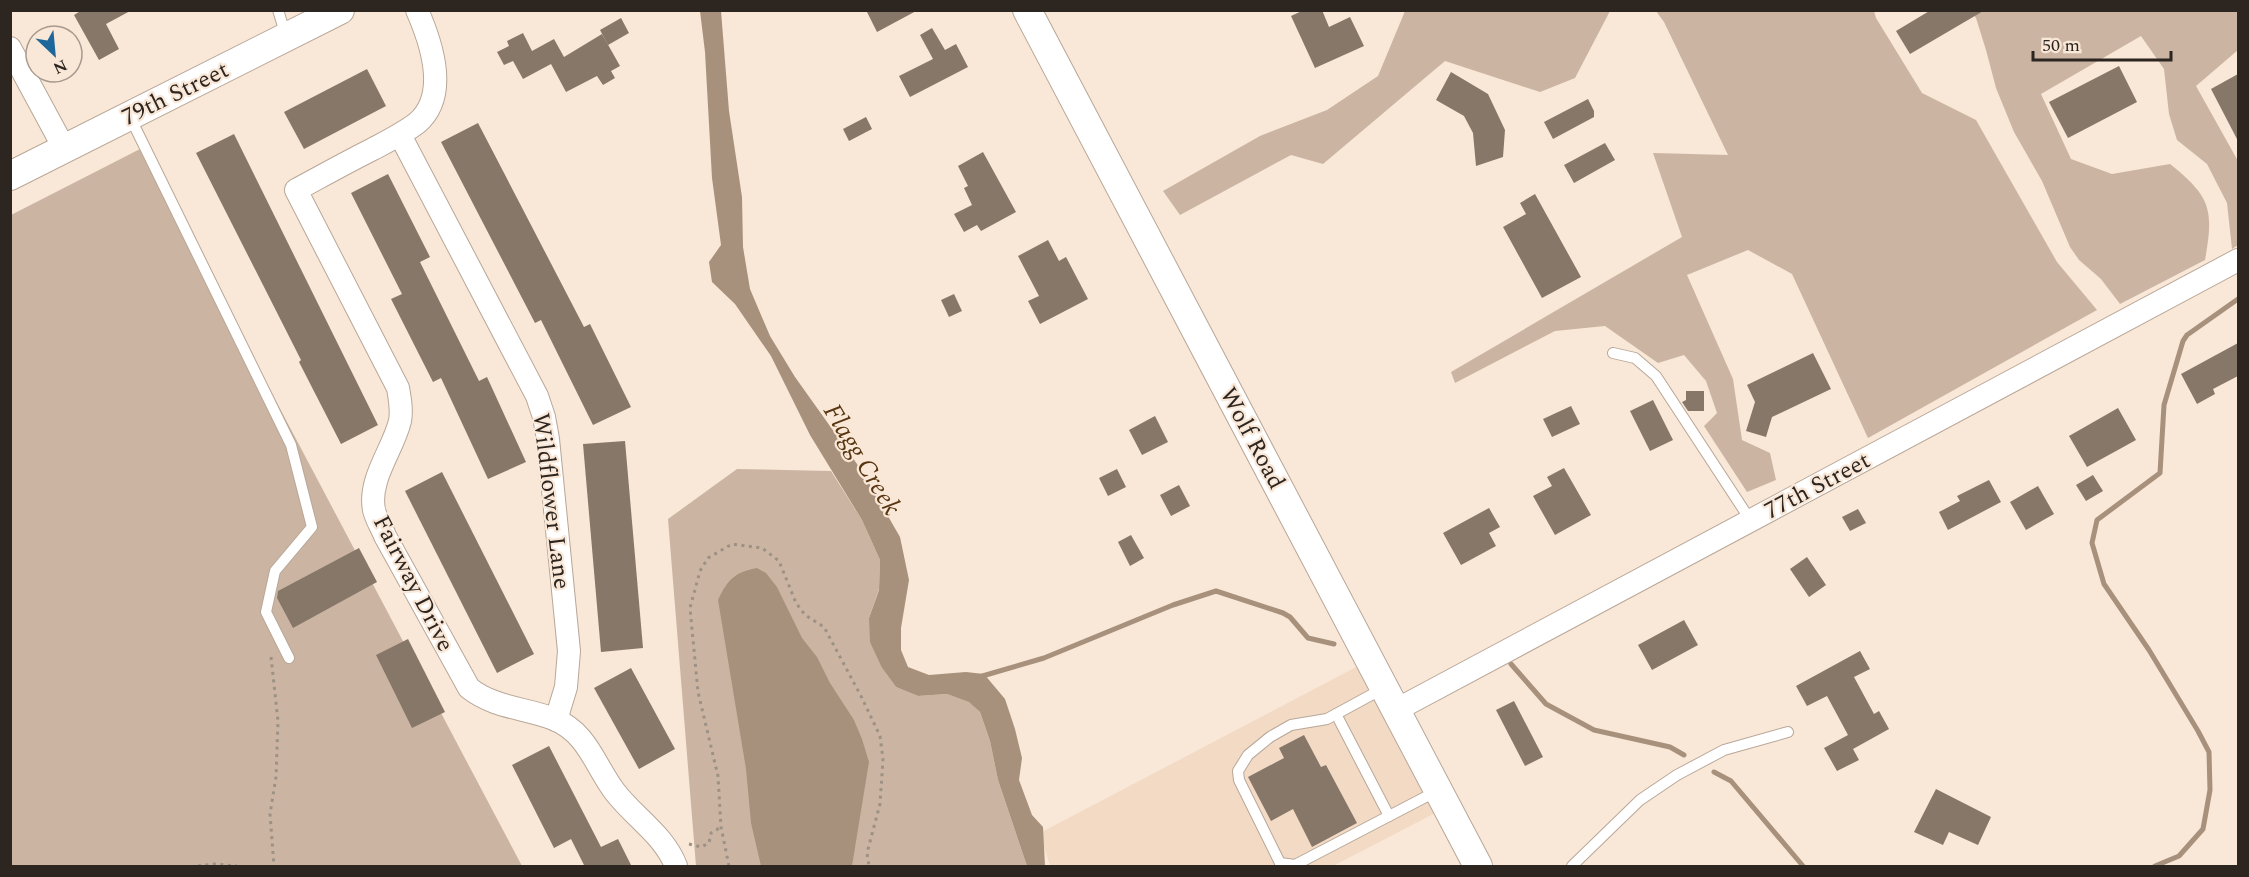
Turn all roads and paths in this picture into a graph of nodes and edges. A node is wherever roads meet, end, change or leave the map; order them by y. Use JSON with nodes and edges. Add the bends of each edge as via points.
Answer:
{"nodes":[{"id":1,"x":278,"y":10,"type":"edge"},
{"id":2,"x":340,"y":10,"type":"edge"},
{"id":3,"x":417,"y":10,"type":"edge"},
{"id":4,"x":1027,"y":10,"type":"edge"},
{"id":5,"x":286,"y":37,"type":"junction"},
{"id":6,"x":10,"y":48,"type":"edge"},
{"id":7,"x":129,"y":116,"type":"junction"},
{"id":8,"x":400,"y":135,"type":"junction"},
{"id":9,"x":64,"y":148,"type":"junction"},
{"id":10,"x":10,"y":176,"type":"edge"},
{"id":11,"x":2238,"y":260,"type":"edge"},
{"id":12,"x":1612,"y":353,"type":"dead end"},
{"id":13,"x":1750,"y":521,"type":"junction"},
{"id":14,"x":269,"y":648,"type":"dead end"},
{"id":15,"x":289,"y":658,"type":"dead end"},
{"id":16,"x":1390,"y":699,"type":"junction"},
{"id":17,"x":1336,"y":714,"type":"junction"},
{"id":18,"x":556,"y":720,"type":"junction"},
{"id":19,"x":1788,"y":732,"type":"dead end"},
{"id":20,"x":1438,"y":791,"type":"junction"},
{"id":21,"x":1389,"y":816,"type":"junction"},
{"id":22,"x":721,"y":827,"type":"junction"},
{"id":23,"x":662,"y":843,"type":"junction"},
{"id":24,"x":198,"y":867,"type":"edge"},
{"id":25,"x":237,"y":867,"type":"edge"},
{"id":26,"x":274,"y":867,"type":"edge"},
{"id":27,"x":676,"y":867,"type":"edge"},
{"id":28,"x":729,"y":867,"type":"edge"},
{"id":29,"x":869,"y":867,"type":"edge"},
{"id":30,"x":1478,"y":867,"type":"edge"},
{"id":31,"x":1572,"y":867,"type":"edge"}],
"edges":[{"from":1,"to":5,"type":"lane"},
{"from":2,"to":5,"type":"street","name":"79th Street"},
{"from":3,"to":8,"type":"street","name":"Fairway Drive","via":[[431,47],[435,86],[419,121]]},
{"from":4,"to":16,"type":"street","name":"Wolf Road"},
{"from":5,"to":7,"type":"street","name":"79th Street"},
{"from":6,"to":9,"type":"street"},
{"from":7,"to":9,"type":"street","name":"79th Street"},
{"from":7,"to":15,"type":"lane","via":[[291,445],[312,527],[275,570],[266,612]]},
{"from":8,"to":18,"type":"street","name":"Wildflower Lane","via":[[537,396],[544,417],[569,651],[566,687]]},
{"from":8,"to":18,"type":"street","name":"Fairway Drive","via":[[296,190],[398,388],[400,421],[376,483],[374,511],[468,688],[480,698]]},
{"from":9,"to":10,"type":"street","name":"79th Street"},
{"from":11,"to":13,"type":"street","name":"77th Street"},
{"from":12,"to":13,"type":"lane","via":[[1635,358],[1656,376]]},
{"from":13,"to":16,"type":"street","name":"77th Street"},
{"from":14,"to":26,"type":"path","via":[[278,721],[270,814]]},
{"from":16,"to":17,"type":"lane"},
{"from":16,"to":20,"type":"street","name":"Wolf Road"},
{"from":17,"to":21,"type":"lane"},
{"from":17,"to":21,"type":"lane","via":[[1291,725],[1270,737],[1248,755],[1238,771],[1280,863],[1295,865]]},
{"from":18,"to":23,"type":"street","name":"Fairway Drive","via":[[584,741],[616,794]]},
{"from":19,"to":31,"type":"lane","via":[[1724,750],[1677,775],[1640,800]]},
{"from":20,"to":21,"type":"lane"},
{"from":20,"to":30,"type":"street","name":"Wolf Road"},
{"from":22,"to":23,"type":"path","via":[[711,833],[709,843],[701,848]]},
{"from":22,"to":28,"type":"path"},
{"from":22,"to":29,"type":"path","via":[[718,776],[698,692],[690,608],[700,571],[708,558],[732,543],[762,548],[778,561],[796,603],[805,615],[824,627],[880,736],[880,804],[867,853]]},
{"from":23,"to":27,"type":"street","name":"Fairway Drive"},
{"from":24,"to":25,"type":"path"}]}
